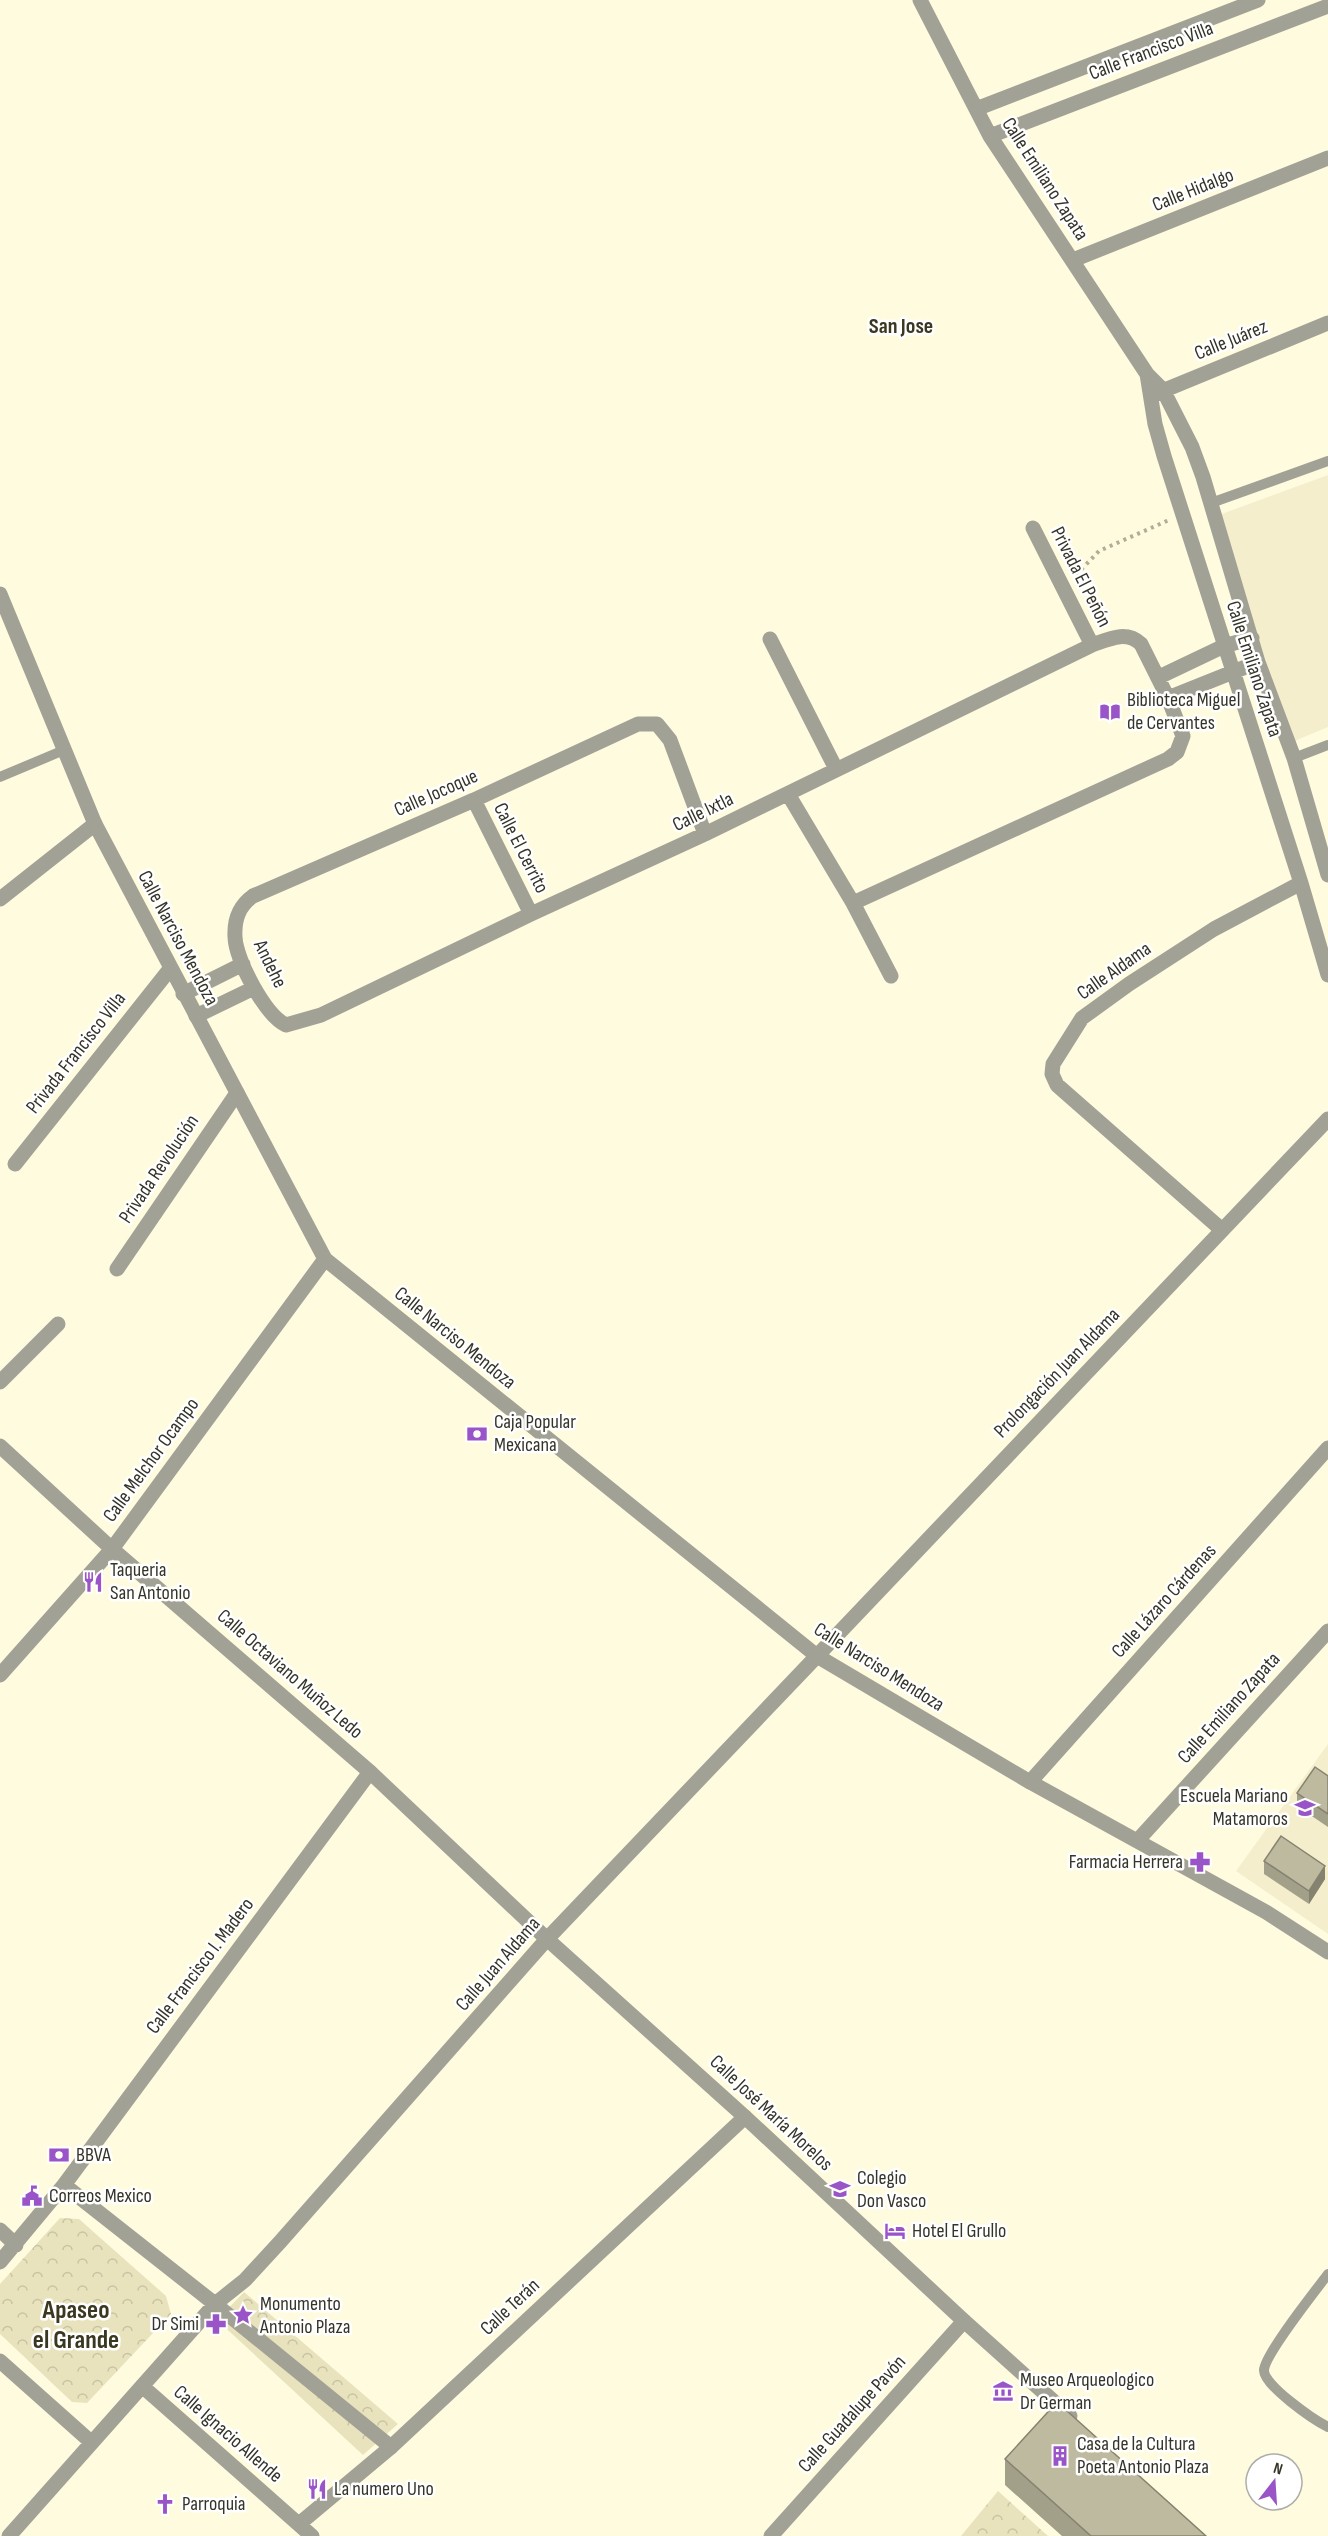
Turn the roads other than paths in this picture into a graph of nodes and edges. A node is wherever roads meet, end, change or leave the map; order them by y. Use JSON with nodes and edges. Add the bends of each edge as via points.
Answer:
{"nodes":[{"id":1,"x":920,"y":0,"type":"edge"},
{"id":2,"x":1258,"y":0,"type":"edge"},
{"id":3,"x":1310,"y":5,"type":"edge"},
{"id":4,"x":1328,"y":6,"type":"edge"},
{"id":5,"x":976,"y":109,"type":"junction"},
{"id":6,"x":990,"y":136,"type":"junction"},
{"id":7,"x":1328,"y":158,"type":"edge"},
{"id":8,"x":1073,"y":260,"type":"junction"},
{"id":9,"x":1328,"y":323,"type":"edge"},
{"id":10,"x":1156,"y":394,"type":"junction"},
{"id":11,"x":1328,"y":461,"type":"edge"},
{"id":12,"x":1210,"y":503,"type":"junction"},
{"id":13,"x":1033,"y":528,"type":"dead end"},
{"id":14,"x":0,"y":594,"type":"edge"},
{"id":15,"x":1252,"y":638,"type":"junction"},
{"id":16,"x":770,"y":639,"type":"dead end"},
{"id":17,"x":1092,"y":645,"type":"junction"},
{"id":18,"x":1224,"y":646,"type":"junction"},
{"id":19,"x":1258,"y":662,"type":"junction"},
{"id":20,"x":1234,"y":671,"type":"junction"},
{"id":21,"x":1159,"y":677,"type":"junction"},
{"id":22,"x":1168,"y":698,"type":"junction"},
{"id":23,"x":1328,"y":745,"type":"edge"},
{"id":24,"x":64,"y":750,"type":"junction"},
{"id":25,"x":1294,"y":758,"type":"junction"},
{"id":26,"x":836,"y":769,"type":"junction"},
{"id":27,"x":0,"y":777,"type":"edge"},
{"id":28,"x":788,"y":794,"type":"junction"},
{"id":29,"x":474,"y":800,"type":"junction"},
{"id":30,"x":95,"y":824,"type":"junction"},
{"id":31,"x":705,"y":834,"type":"junction"},
{"id":32,"x":1328,"y":875,"type":"edge"},
{"id":33,"x":1301,"y":883,"type":"junction"},
{"id":34,"x":0,"y":899,"type":"edge"},
{"id":35,"x":854,"y":903,"type":"junction"},
{"id":36,"x":238,"y":913,"type":"joint"},
{"id":37,"x":531,"y":914,"type":"junction"},
{"id":38,"x":243,"y":964,"type":"junction"},
{"id":39,"x":170,"y":969,"type":"junction"},
{"id":40,"x":1328,"y":975,"type":"edge"},
{"id":41,"x":891,"y":976,"type":"dead end"},
{"id":42,"x":254,"y":988,"type":"junction"},
{"id":43,"x":183,"y":994,"type":"junction"},
{"id":44,"x":195,"y":1016,"type":"junction"},
{"id":45,"x":286,"y":1024,"type":"joint"},
{"id":46,"x":237,"y":1093,"type":"junction"},
{"id":47,"x":1328,"y":1119,"type":"edge"},
{"id":48,"x":15,"y":1164,"type":"dead end"},
{"id":49,"x":1222,"y":1230,"type":"junction"},
{"id":50,"x":325,"y":1260,"type":"junction"},
{"id":51,"x":117,"y":1269,"type":"dead end"},
{"id":52,"x":58,"y":1324,"type":"dead end"},
{"id":53,"x":0,"y":1382,"type":"edge"},
{"id":54,"x":0,"y":1446,"type":"edge"},
{"id":55,"x":1328,"y":1448,"type":"edge"},
{"id":56,"x":112,"y":1549,"type":"junction"},
{"id":57,"x":1328,"y":1631,"type":"edge"},
{"id":58,"x":817,"y":1656,"type":"junction"},
{"id":59,"x":0,"y":1675,"type":"edge"},
{"id":60,"x":370,"y":1772,"type":"junction"},
{"id":61,"x":1030,"y":1782,"type":"junction"},
{"id":62,"x":1138,"y":1840,"type":"junction"},
{"id":63,"x":547,"y":1939,"type":"junction"},
{"id":64,"x":1328,"y":1952,"type":"edge"},
{"id":65,"x":745,"y":2117,"type":"junction"},
{"id":66,"x":64,"y":2185,"type":"junction"},
{"id":67,"x":0,"y":2230,"type":"edge"},
{"id":68,"x":16,"y":2244,"type":"junction"},
{"id":69,"x":0,"y":2262,"type":"edge"},
{"id":70,"x":1328,"y":2274,"type":"edge"},
{"id":71,"x":215,"y":2304,"type":"junction"},
{"id":72,"x":964,"y":2321,"type":"junction"},
{"id":73,"x":0,"y":2361,"type":"edge"},
{"id":74,"x":142,"y":2386,"type":"junction"},
{"id":75,"x":1079,"y":2423,"type":"edge"},
{"id":76,"x":1328,"y":2427,"type":"edge"},
{"id":77,"x":91,"y":2442,"type":"junction"},
{"id":78,"x":391,"y":2447,"type":"junction"},
{"id":79,"x":299,"y":2524,"type":"junction"},
{"id":80,"x":9,"y":2536,"type":"edge"},
{"id":81,"x":312,"y":2536,"type":"edge"},
{"id":82,"x":771,"y":2536,"type":"edge"}],
"edges":[{"from":1,"to":5,"type":"street","name":"Calle Emiliano Zapata"},
{"from":2,"to":5,"type":"street","name":"Calle Francisco Villa"},
{"from":3,"to":4,"type":"street","name":"Calle Francisco Villa"},
{"from":3,"to":6,"type":"street","name":"Calle Francisco Villa"},
{"from":5,"to":6,"type":"street","name":"Calle Emiliano Zapata"},
{"from":6,"to":8,"type":"street","name":"Calle Emiliano Zapata"},
{"from":7,"to":8,"type":"street","name":"Calle Hidalgo"},
{"from":8,"to":10,"type":"street","name":"Calle Emiliano Zapata"},
{"from":9,"to":10,"type":"street","name":"Calle Juárez"},
{"from":10,"to":12,"type":"street","name":"Calle Emiliano Zapata","via":[[1192,447]]},
{"from":10,"to":18,"type":"street","name":"Calle Emiliano Zapata","via":[[1164,456]]},
{"from":11,"to":12,"type":"lane"},
{"from":12,"to":15,"type":"street","name":"Calle Emiliano Zapata"},
{"from":13,"to":17,"type":"street","name":"Privada El Peñón"},
{"from":14,"to":24,"type":"street","name":"Calle Narciso Mendoza"},
{"from":15,"to":18,"type":"street"},
{"from":15,"to":19,"type":"street","name":"Calle Emiliano Zapata"},
{"from":16,"to":26,"type":"street"},
{"from":17,"to":21,"type":"street","name":"Calle Ixtla","via":[[1114,637],[1135,639]]},
{"from":17,"to":26,"type":"street","name":"Calle Ixtla"},
{"from":18,"to":20,"type":"street","name":"Calle Emiliano Zapata"},
{"from":18,"to":21,"type":"street"},
{"from":19,"to":20,"type":"street"},
{"from":19,"to":25,"type":"street","name":"Calle Emiliano Zapata"},
{"from":20,"to":22,"type":"street"},
{"from":20,"to":33,"type":"street","name":"Calle Emiliano Zapata"},
{"from":21,"to":22,"type":"street"},
{"from":22,"to":35,"type":"street","via":[[1183,736],[1177,752],[1168,759]]},
{"from":23,"to":25,"type":"lane"},
{"from":24,"to":27,"type":"lane"},
{"from":24,"to":30,"type":"street","name":"Calle Narciso Mendoza"},
{"from":25,"to":32,"type":"street","name":"Calle Emiliano Zapata"},
{"from":26,"to":28,"type":"street","name":"Calle Ixtla"},
{"from":28,"to":31,"type":"street","name":"Calle Ixtla"},
{"from":28,"to":35,"type":"street"},
{"from":29,"to":31,"type":"street","name":"Calle Jocoque","via":[[638,724],[657,724],[670,740]]},
{"from":29,"to":36,"type":"street","name":"Calle Jocoque","via":[[253,896]]},
{"from":29,"to":37,"type":"street","name":"Calle El Cerrito"},
{"from":30,"to":34,"type":"street"},
{"from":30,"to":39,"type":"street","name":"Calle Narciso Mendoza"},
{"from":31,"to":37,"type":"street","name":"Calle Ixtla"},
{"from":33,"to":40,"type":"street","name":"Calle Emiliano Zapata"},
{"from":33,"to":49,"type":"street","name":"Calle Aldama","via":[[1214,929],[1082,1018],[1053,1065],[1057,1085]]},
{"from":35,"to":41,"type":"street"},
{"from":36,"to":38,"type":"street","name":"Andehe","via":[[235,939]]},
{"from":37,"to":45,"type":"street","name":"Calle Ixtla","via":[[321,1015]]},
{"from":38,"to":42,"type":"street","name":"Andehe"},
{"from":38,"to":43,"type":"street"},
{"from":39,"to":43,"type":"street","name":"Calle Narciso Mendoza"},
{"from":39,"to":48,"type":"street","name":"Privada Francisco Villa"},
{"from":42,"to":44,"type":"street"},
{"from":42,"to":45,"type":"street","name":"Andehe"},
{"from":43,"to":44,"type":"street","name":"Calle Narciso Mendoza"},
{"from":44,"to":46,"type":"street","name":"Calle Narciso Mendoza"},
{"from":46,"to":50,"type":"street","name":"Calle Narciso Mendoza"},
{"from":46,"to":51,"type":"street","name":"Privada Revolución"},
{"from":47,"to":49,"type":"street","name":"Prolongación Juan Aldama"},
{"from":49,"to":58,"type":"street","name":"Prolongación Juan Aldama"},
{"from":50,"to":56,"type":"street","name":"Calle Melchor Ocampo"},
{"from":50,"to":58,"type":"street","name":"Calle Narciso Mendoza"},
{"from":52,"to":53,"type":"street"},
{"from":54,"to":56,"type":"street","name":"Calle Octaviano Muñoz Ledo"},
{"from":55,"to":61,"type":"street","name":"Calle Lázaro Cárdenas"},
{"from":56,"to":59,"type":"street","name":"Calle Melchor Ocampo"},
{"from":56,"to":60,"type":"street","name":"Calle Octaviano Muñoz Ledo"},
{"from":57,"to":62,"type":"street","name":"Calle Emiliano Zapata"},
{"from":58,"to":61,"type":"street","name":"Calle Narciso Mendoza"},
{"from":58,"to":63,"type":"street","name":"Calle Juan Aldama"},
{"from":60,"to":63,"type":"street","name":"Calle Octaviano Muñoz Ledo"},
{"from":60,"to":66,"type":"street","name":"Calle Francisco I. Madero"},
{"from":61,"to":62,"type":"street","name":"Calle Narciso Mendoza"},
{"from":62,"to":64,"type":"street","name":"Calle Narciso Mendoza"},
{"from":63,"to":65,"type":"street","name":"Calle José María Morelos"},
{"from":63,"to":71,"type":"street","name":"Calle Juan Aldama","via":[[280,2242],[245,2280]]},
{"from":65,"to":72,"type":"street","name":"Calle José María Morelos"},
{"from":65,"to":78,"type":"street","name":"Calle Terán"},
{"from":66,"to":68,"type":"street","name":"Calle Francisco I. Madero"},
{"from":66,"to":71,"type":"street"},
{"from":67,"to":68,"type":"street"},
{"from":68,"to":69,"type":"street","name":"Calle Francisco I. Madero"},
{"from":70,"to":76,"type":"lane","via":[[1293,2320],[1264,2370],[1265,2377],[1289,2400]]},
{"from":71,"to":74,"type":"street","name":"Calle Juan Aldama"},
{"from":71,"to":78,"type":"street"},
{"from":72,"to":75,"type":"street","name":"Calle José María Morelos"},
{"from":72,"to":82,"type":"street","name":"Calle Guadalupe Pavón"},
{"from":73,"to":77,"type":"street"},
{"from":74,"to":77,"type":"street","name":"Calle Juan Aldama"},
{"from":74,"to":79,"type":"street","name":"Calle Ignacio Allende"},
{"from":77,"to":80,"type":"street","name":"Calle Juan Aldama"},
{"from":78,"to":79,"type":"street","name":"Calle Terán"},
{"from":79,"to":81,"type":"street","name":"Calle Ignacio Allende"}]}
